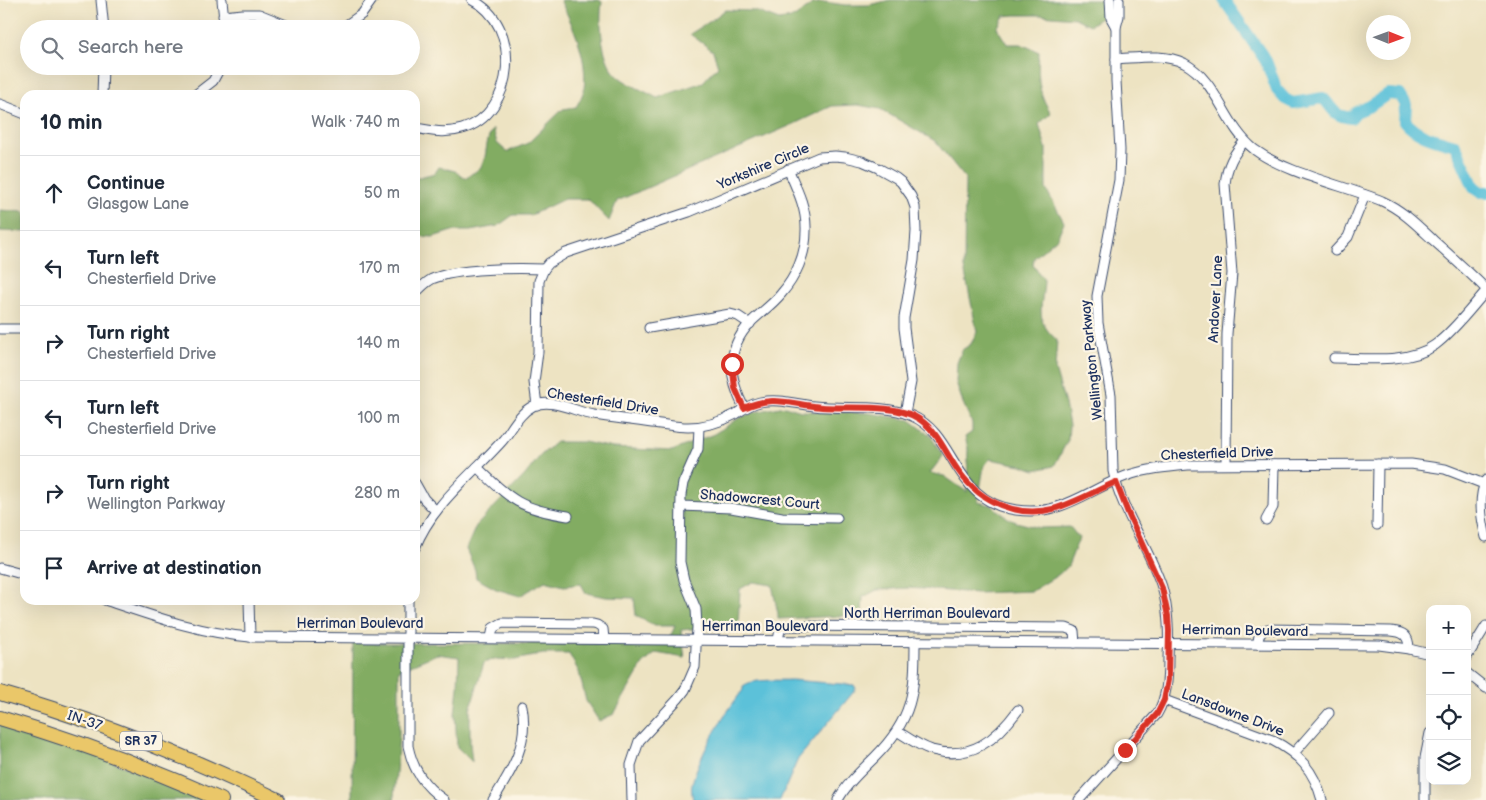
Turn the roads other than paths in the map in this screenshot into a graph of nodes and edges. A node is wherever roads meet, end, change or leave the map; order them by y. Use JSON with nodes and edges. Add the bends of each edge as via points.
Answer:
{"nodes":[{"id":1,"x":101,"y":0,"type":"edge"},
{"id":2,"x":222,"y":0,"type":"edge"},
{"id":3,"x":372,"y":0,"type":"edge"},
{"id":4,"x":472,"y":0,"type":"edge"},
{"id":5,"x":1110,"y":0,"type":"edge"},
{"id":6,"x":1119,"y":0,"type":"edge"},
{"id":7,"x":223,"y":16,"type":"junction"},
{"id":8,"x":103,"y":20,"type":"edge"},
{"id":9,"x":224,"y":20,"type":"edge"},
{"id":10,"x":274,"y":20,"type":"edge"},
{"id":11,"x":354,"y":20,"type":"edge"},
{"id":12,"x":1116,"y":27,"type":"junction"},
{"id":13,"x":1116,"y":59,"type":"junction"},
{"id":14,"x":103,"y":75,"type":"edge"},
{"id":15,"x":216,"y":75,"type":"edge"},
{"id":16,"x":102,"y":90,"type":"edge"},
{"id":17,"x":203,"y":90,"type":"edge"},
{"id":18,"x":0,"y":104,"type":"edge"},
{"id":19,"x":20,"y":112,"type":"edge"},
{"id":20,"x":420,"y":129,"type":"edge"},
{"id":21,"x":1245,"y":141,"type":"junction"},
{"id":22,"x":788,"y":170,"type":"junction"},
{"id":23,"x":1365,"y":195,"type":"junction"},
{"id":24,"x":1335,"y":251,"type":"dead end"},
{"id":25,"x":544,"y":269,"type":"junction"},
{"id":26,"x":420,"y":288,"type":"edge"},
{"id":27,"x":1486,"y":290,"type":"edge"},
{"id":28,"x":750,"y":324,"type":"junction"},
{"id":29,"x":649,"y":328,"type":"dead end"},
{"id":30,"x":0,"y":329,"type":"edge"},
{"id":31,"x":20,"y":329,"type":"edge"},
{"id":32,"x":1334,"y":358,"type":"dead end"},
{"id":33,"x":537,"y":405,"type":"junction"},
{"id":34,"x":744,"y":408,"type":"junction"},
{"id":35,"x":905,"y":413,"type":"junction"},
{"id":36,"x":699,"y":426,"type":"junction"},
{"id":37,"x":1226,"y":464,"type":"junction"},
{"id":38,"x":1378,"y":464,"type":"junction"},
{"id":39,"x":1274,"y":465,"type":"junction"},
{"id":40,"x":477,"y":467,"type":"junction"},
{"id":41,"x":1116,"y":482,"type":"junction"},
{"id":42,"x":1485,"y":482,"type":"edge"},
{"id":43,"x":420,"y":491,"type":"edge"},
{"id":44,"x":681,"y":506,"type":"junction"},
{"id":45,"x":436,"y":511,"type":"junction"},
{"id":46,"x":568,"y":516,"type":"dead end"},
{"id":47,"x":837,"y":518,"type":"dead end"},
{"id":48,"x":1266,"y":520,"type":"dead end"},
{"id":49,"x":1377,"y":524,"type":"dead end"},
{"id":50,"x":1486,"y":537,"type":"edge"},
{"id":51,"x":420,"y":538,"type":"edge"},
{"id":52,"x":0,"y":568,"type":"edge"},
{"id":53,"x":20,"y":574,"type":"edge"},
{"id":54,"x":120,"y":605,"type":"edge"},
{"id":55,"x":249,"y":605,"type":"edge"},
{"id":56,"x":408,"y":605,"type":"edge"},
{"id":57,"x":1486,"y":626,"type":"edge"},
{"id":58,"x":250,"y":637,"type":"junction"},
{"id":59,"x":408,"y":637,"type":"junction"},
{"id":60,"x":491,"y":638,"type":"junction"},
{"id":61,"x":604,"y":639,"type":"junction"},
{"id":62,"x":696,"y":640,"type":"junction"},
{"id":63,"x":778,"y":640,"type":"junction"},
{"id":64,"x":915,"y":641,"type":"junction"},
{"id":65,"x":1075,"y":643,"type":"junction"},
{"id":66,"x":1169,"y":643,"type":"junction"},
{"id":67,"x":1258,"y":644,"type":"junction"},
{"id":68,"x":1409,"y":649,"type":"junction"},
{"id":69,"x":1471,"y":650,"type":"edge"},
{"id":70,"x":1426,"y":653,"type":"edge"},
{"id":71,"x":1471,"y":676,"type":"edge"},
{"id":72,"x":1486,"y":688,"type":"edge"},
{"id":73,"x":0,"y":693,"type":"edge"},
{"id":74,"x":1164,"y":700,"type":"junction"},
{"id":75,"x":522,"y":706,"type":"dead end"},
{"id":76,"x":1018,"y":710,"type":"dead end"},
{"id":77,"x":1329,"y":713,"type":"dead end"},
{"id":78,"x":0,"y":718,"type":"edge"},
{"id":79,"x":897,"y":731,"type":"junction"},
{"id":80,"x":1429,"y":740,"type":"edge"},
{"id":81,"x":1294,"y":753,"type":"junction"},
{"id":82,"x":221,"y":800,"type":"edge"},
{"id":83,"x":278,"y":800,"type":"edge"},
{"id":84,"x":444,"y":800,"type":"edge"},
{"id":85,"x":493,"y":800,"type":"edge"},
{"id":86,"x":632,"y":800,"type":"edge"},
{"id":87,"x":838,"y":800,"type":"edge"},
{"id":88,"x":1080,"y":800,"type":"edge"},
{"id":89,"x":1322,"y":800,"type":"edge"},
{"id":90,"x":1425,"y":800,"type":"edge"}],
"edges":[{"from":1,"to":8,"type":"street"},
{"from":2,"to":7,"type":"street"},
{"from":3,"to":11,"type":"street"},
{"from":4,"to":20,"type":"street","via":[[490,14],[504,38],[506,68],[498,100],[482,118],[461,130],[446,132]]},
{"from":5,"to":12,"type":"street","name":"Wellington Parkway","via":[[1111,18]]},
{"from":6,"to":12,"type":"street","name":"Wellington Parkway"},
{"from":7,"to":9,"type":"street"},
{"from":7,"to":10,"type":"street","via":[[251,13]]},
{"from":12,"to":13,"type":"street","name":"Wellington Parkway"},
{"from":13,"to":21,"type":"street","via":[[1168,58],[1194,69],[1206,81]]},
{"from":13,"to":41,"type":"street","name":"Wellington Parkway","via":[[1119,180],[1097,296],[1098,323],[1111,395],[1112,460]]},
{"from":14,"to":16,"type":"street"},
{"from":15,"to":17,"type":"street"},
{"from":18,"to":19,"type":"street"},
{"from":21,"to":23,"type":"street","via":[[1281,165]]},
{"from":21,"to":37,"type":"street","name":"Andover Lane","via":[[1232,157],[1225,184],[1232,273],[1227,334]]},
{"from":22,"to":25,"type":"street","name":"Yorkshire Circle","via":[[689,212],[566,253]]},
{"from":22,"to":28,"type":"street","via":[[805,216],[803,255],[787,287]]},
{"from":22,"to":35,"type":"street","name":"Yorkshire Circle","via":[[818,158],[852,158],[896,178],[911,196],[916,231],[904,318],[911,382]]},
{"from":23,"to":24,"type":"street","via":[[1348,237]]},
{"from":23,"to":27,"type":"street","via":[[1398,209]]},
{"from":25,"to":26,"type":"street","via":[[446,274]]},
{"from":25,"to":33,"type":"street","via":[[539,281],[538,352],[534,382]]},
{"from":27,"to":32,"type":"street","via":[[1442,340],[1426,350],[1405,356]]},
{"from":28,"to":29,"type":"street","via":[[730,314]]},
{"from":28,"to":34,"type":"street","via":[[735,347],[732,364],[735,388]]},
{"from":30,"to":31,"type":"street"},
{"from":33,"to":36,"type":"street","name":"Chesterfield Drive","via":[[556,404],[595,415]]},
{"from":33,"to":40,"type":"street","name":"Chesterfield Drive","via":[[521,415],[504,439]]},
{"from":34,"to":35,"type":"street","name":"Chesterfield Drive","via":[[756,402],[776,401]]},
{"from":34,"to":36,"type":"street","name":"Chesterfield Drive","via":[[724,420]]},
{"from":35,"to":41,"type":"street","name":"Chesterfield Drive","via":[[920,419],[933,432],[975,490],[990,501],[1013,510],[1054,509]]},
{"from":36,"to":44,"type":"street","via":[[698,449],[681,489]]},
{"from":37,"to":39,"type":"street","name":"Chesterfield Drive"},
{"from":37,"to":41,"type":"street","name":"Chesterfield Drive","via":[[1167,466]]},
{"from":38,"to":39,"type":"street","name":"Chesterfield Drive"},
{"from":38,"to":42,"type":"street","name":"Chesterfield Drive","via":[[1427,466]]},
{"from":38,"to":49,"type":"street"},
{"from":39,"to":48,"type":"street","via":[[1273,507]]},
{"from":40,"to":45,"type":"street","name":"Chesterfield Drive"},
{"from":40,"to":46,"type":"street","via":[[507,495],[527,507]]},
{"from":41,"to":66,"type":"street","name":"Wellington Parkway","via":[[1162,588]]},
{"from":42,"to":50,"type":"street","via":[[1481,505]]},
{"from":43,"to":45,"type":"street"},
{"from":44,"to":47,"type":"street","name":"Shadowcrest Court","via":[[731,508],[782,517]]},
{"from":44,"to":62,"type":"street","via":[[680,568],[694,604]]},
{"from":45,"to":51,"type":"street","name":"Chesterfield Drive"},
{"from":52,"to":53,"type":"street"},
{"from":54,"to":58,"type":"street","name":"Herriman Boulevard","via":[[191,628]]},
{"from":55,"to":58,"type":"street"},
{"from":56,"to":59,"type":"street"},
{"from":57,"to":69,"type":"street"},
{"from":58,"to":59,"type":"street","name":"Herriman Boulevard"},
{"from":59,"to":60,"type":"street","name":"Herriman Boulevard"},
{"from":59,"to":84,"type":"street","via":[[407,740],[410,755],[423,782]]},
{"from":60,"to":61,"type":"street","name":"Herriman Boulevard"},
{"from":60,"to":61,"type":"street","via":[[493,628],[502,623],[598,624]]},
{"from":61,"to":62,"type":"street","name":"Herriman Boulevard"},
{"from":62,"to":63,"type":"street","name":"Herriman Boulevard"},
{"from":62,"to":86,"type":"street","via":[[695,667],[685,690],[639,741],[631,765]]},
{"from":63,"to":64,"type":"street","name":"Herriman Boulevard"},
{"from":63,"to":65,"type":"street","name":"North Herriman Boulevard","via":[[780,630],[786,626],[1066,628],[1074,631]]},
{"from":64,"to":65,"type":"street","name":"Herriman Boulevard"},
{"from":64,"to":79,"type":"street","via":[[913,690]]},
{"from":65,"to":66,"type":"street","name":"Herriman Boulevard"},
{"from":66,"to":67,"type":"street","name":"Herriman Boulevard"},
{"from":66,"to":74,"type":"street","name":"Wellington Parkway"},
{"from":67,"to":68,"type":"street","name":"Herriman Boulevard"},
{"from":67,"to":68,"type":"street","via":[[1262,631],[1268,629],[1391,631],[1406,635]]},
{"from":68,"to":70,"type":"street","name":"Herriman Boulevard"},
{"from":71,"to":72,"type":"street"},
{"from":73,"to":83,"type":"highway","name":"IN-37","number":"SR 37","via":[[121,733],[205,766]]},
{"from":74,"to":81,"type":"street","name":"Lansdowne Drive","via":[[1272,740]]},
{"from":74,"to":88,"type":"street","name":"Wellington Parkway","via":[[1157,714]]},
{"from":75,"to":85,"type":"street","via":[[525,723],[521,745]]},
{"from":76,"to":79,"type":"street","via":[[990,741],[957,752],[932,750]]},
{"from":77,"to":81,"type":"street"},
{"from":78,"to":82,"type":"highway","name":"IN-37","number":"SR 37","via":[[126,760]]},
{"from":79,"to":87,"type":"street","via":[[850,782]]},
{"from":80,"to":90,"type":"street","via":[[1425,758]]},
{"from":81,"to":89,"type":"street","name":"Lansdowne Drive","via":[[1313,776]]}]}
